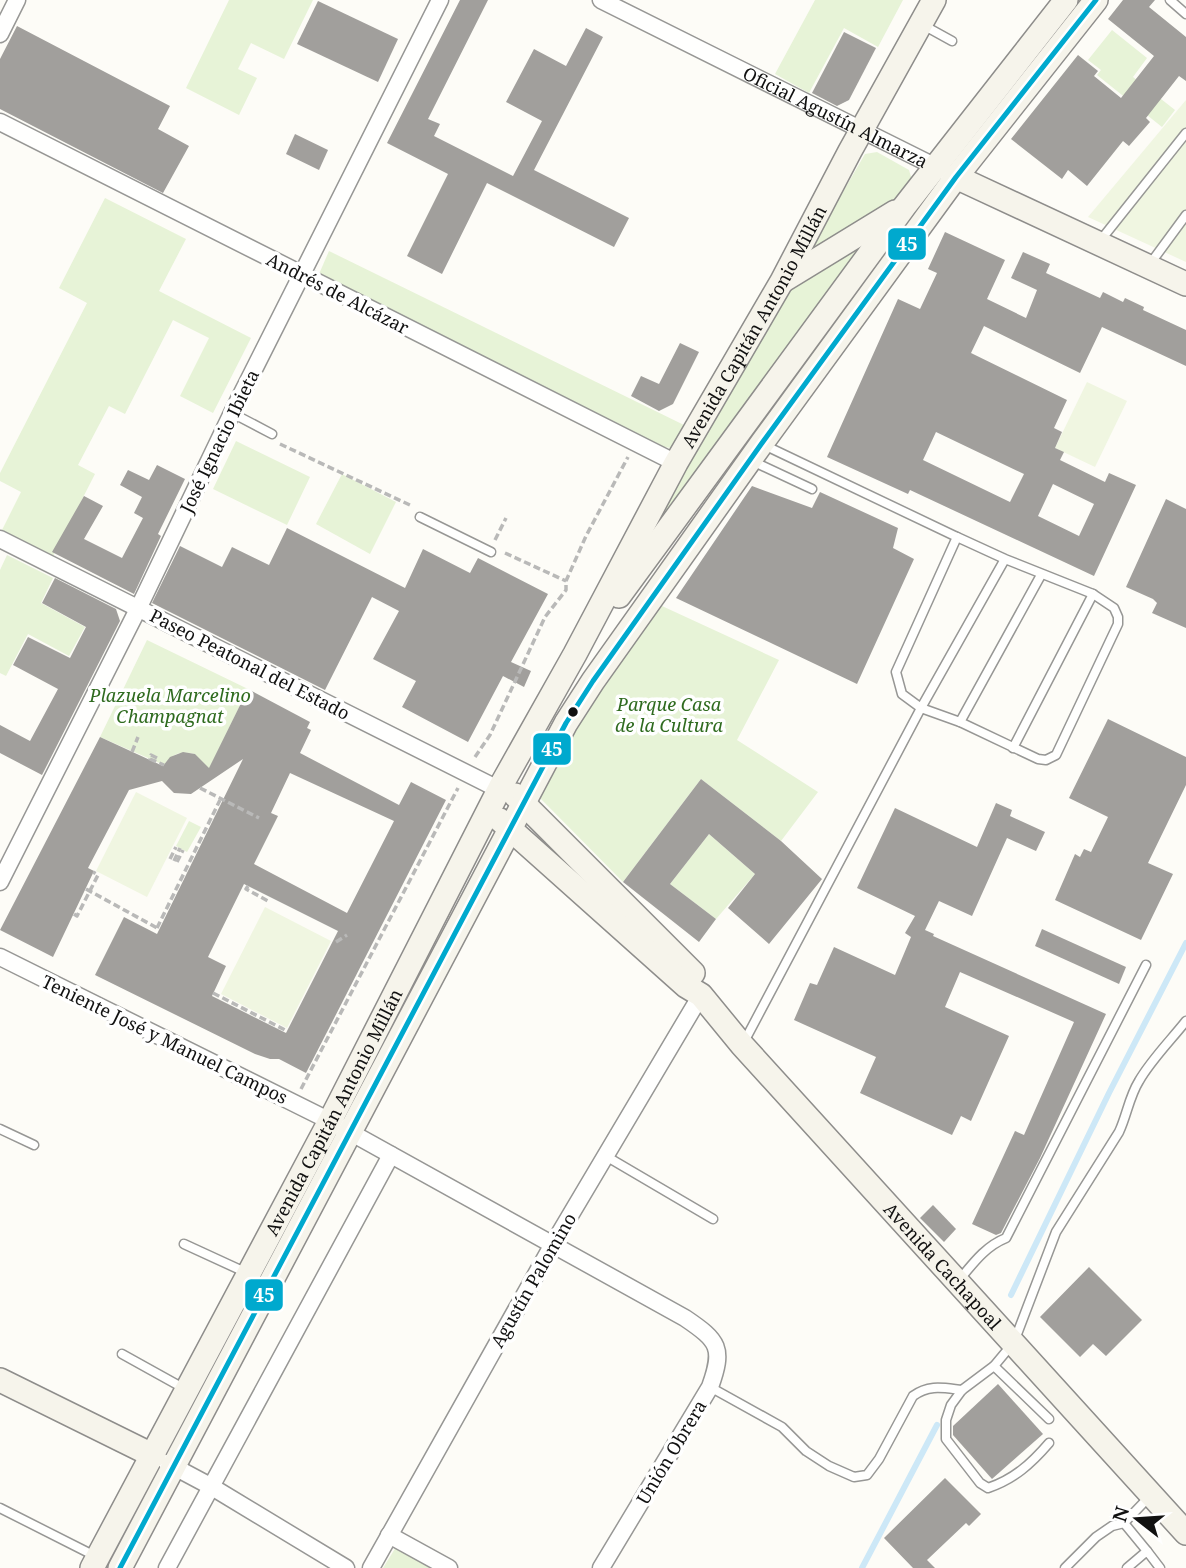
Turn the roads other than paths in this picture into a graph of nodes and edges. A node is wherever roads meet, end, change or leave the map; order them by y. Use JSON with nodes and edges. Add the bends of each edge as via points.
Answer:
{"nodes":[{"id":1,"x":17,"y":0,"type":"edge"},
{"id":2,"x":440,"y":0,"type":"edge"},
{"id":3,"x":601,"y":0,"type":"edge"},
{"id":4,"x":934,"y":0,"type":"edge"},
{"id":5,"x":1066,"y":0,"type":"edge"},
{"id":6,"x":1096,"y":0,"type":"edge"},
{"id":7,"x":1170,"y":0,"type":"edge"},
{"id":8,"x":1186,"y":14,"type":"edge"},
{"id":9,"x":921,"y":23,"type":"junction"},
{"id":10,"x":0,"y":34,"type":"edge"},
{"id":11,"x":952,"y":41,"type":"dead end"},
{"id":12,"x":0,"y":122,"type":"edge"},
{"id":13,"x":862,"y":130,"type":"junction"},
{"id":14,"x":1186,"y":133,"type":"edge"},
{"id":15,"x":946,"y":172,"type":"junction"},
{"id":16,"x":904,"y":207,"type":"junction"},
{"id":17,"x":1186,"y":215,"type":"edge"},
{"id":18,"x":1098,"y":243,"type":"junction"},
{"id":19,"x":1149,"y":267,"type":"junction"},
{"id":20,"x":301,"y":275,"type":"junction"},
{"id":21,"x":782,"y":281,"type":"junction"},
{"id":22,"x":1186,"y":284,"type":"edge"},
{"id":23,"x":232,"y":412,"type":"junction"},
{"id":24,"x":272,"y":437,"type":"road end"},
{"id":25,"x":756,"y":452,"type":"junction"},
{"id":26,"x":676,"y":463,"type":"junction"},
{"id":27,"x":812,"y":489,"type":"dead end"},
{"id":28,"x":419,"y":513,"type":"road end"},
{"id":29,"x":957,"y":537,"type":"junction"},
{"id":30,"x":0,"y":538,"type":"edge"},
{"id":31,"x":491,"y":549,"type":"road end"},
{"id":32,"x":1005,"y":559,"type":"junction"},
{"id":33,"x":1041,"y":575,"type":"junction"},
{"id":34,"x":1093,"y":594,"type":"junction"},
{"id":35,"x":139,"y":607,"type":"junction"},
{"id":36,"x":576,"y":654,"type":"junction"},
{"id":37,"x":921,"y":708,"type":"junction"},
{"id":38,"x":960,"y":722,"type":"junction"},
{"id":39,"x":1013,"y":748,"type":"junction"},
{"id":40,"x":501,"y":786,"type":"junction"},
{"id":41,"x":523,"y":804,"type":"junction"},
{"id":42,"x":488,"y":811,"type":"junction"},
{"id":43,"x":511,"y":828,"type":"junction"},
{"id":44,"x":0,"y":882,"type":"edge"},
{"id":45,"x":0,"y":957,"type":"edge"},
{"id":46,"x":1146,"y":965,"type":"dead end"},
{"id":47,"x":701,"y":995,"type":"junction"},
{"id":48,"x":1186,"y":1021,"type":"edge"},
{"id":49,"x":742,"y":1045,"type":"junction"},
{"id":50,"x":340,"y":1126,"type":"junction"},
{"id":51,"x":0,"y":1129,"type":"edge"},
{"id":52,"x":34,"y":1145,"type":"dead end"},
{"id":53,"x":391,"y":1155,"type":"junction"},
{"id":54,"x":604,"y":1155,"type":"junction"},
{"id":55,"x":713,"y":1219,"type":"dead end"},
{"id":56,"x":184,"y":1244,"type":"dead end"},
{"id":57,"x":552,"y":1245,"type":"junction"},
{"id":58,"x":250,"y":1274,"type":"junction"},
{"id":59,"x":958,"y":1281,"type":"junction"},
{"id":60,"x":706,"y":1332,"type":"joint"},
{"id":61,"x":1014,"y":1342,"type":"junction"},
{"id":62,"x":122,"y":1354,"type":"dead end"},
{"id":63,"x":994,"y":1366,"type":"junction"},
{"id":64,"x":0,"y":1380,"type":"edge"},
{"id":65,"x":710,"y":1387,"type":"junction"},
{"id":66,"x":188,"y":1390,"type":"junction"},
{"id":67,"x":962,"y":1390,"type":"junction"},
{"id":68,"x":1049,"y":1419,"type":"dead end"},
{"id":69,"x":1049,"y":1443,"type":"dead end"},
{"id":70,"x":154,"y":1456,"type":"junction"},
{"id":71,"x":175,"y":1468,"type":"junction"},
{"id":72,"x":212,"y":1487,"type":"junction"},
{"id":73,"x":1151,"y":1495,"type":"junction"},
{"id":74,"x":0,"y":1508,"type":"edge"},
{"id":75,"x":1124,"y":1523,"type":"junction"},
{"id":76,"x":1186,"y":1533,"type":"edge"},
{"id":77,"x":389,"y":1535,"type":"junction"},
{"id":78,"x":1147,"y":1551,"type":"junction"},
{"id":79,"x":95,"y":1563,"type":"edge"},
{"id":80,"x":120,"y":1568,"type":"edge"},
{"id":81,"x":167,"y":1568,"type":"edge"},
{"id":82,"x":346,"y":1568,"type":"edge"},
{"id":83,"x":371,"y":1568,"type":"edge"},
{"id":84,"x":449,"y":1568,"type":"edge"},
{"id":85,"x":601,"y":1568,"type":"edge"},
{"id":86,"x":1065,"y":1568,"type":"edge"},
{"id":87,"x":1127,"y":1568,"type":"edge"},
{"id":88,"x":1160,"y":1568,"type":"edge"}],
"edges":[{"from":1,"to":10,"type":"street"},
{"from":2,"to":20,"type":"street","name":"José Ignacio Ibieta"},
{"from":3,"to":13,"type":"street","name":"Oficial Agustín Almarza"},
{"from":4,"to":9,"type":"main road","name":"Avenida Capitán Antonio Millán"},
{"from":5,"to":15,"type":"main road"},
{"from":6,"to":15,"type":"main road"},
{"from":7,"to":8,"type":"lane"},
{"from":9,"to":11,"type":"lane"},
{"from":9,"to":13,"type":"main road","name":"Avenida Capitán Antonio Millán"},
{"from":12,"to":20,"type":"street","name":"Andrés de Alcázar"},
{"from":13,"to":15,"type":"street","name":"Oficial Agustín Almarza"},
{"from":13,"to":21,"type":"main road","name":"Avenida Capitán Antonio Millán"},
{"from":14,"to":18,"type":"lane"},
{"from":15,"to":16,"type":"main road","name":"Avenida Capitán Antonio Millán"},
{"from":15,"to":18,"type":"main road","name":"Oficial Agustín Almarza"},
{"from":15,"to":25,"type":"main road","name":"Avenida Capitán Antonio Millán"},
{"from":16,"to":21,"type":"main road"},
{"from":16,"to":36,"type":"main road","name":"Avenida Capitán Antonio Millán"},
{"from":17,"to":19,"type":"lane"},
{"from":18,"to":19,"type":"main road","name":"Oficial Agustín Almarza"},
{"from":19,"to":22,"type":"main road","name":"Oficial Agustín Almarza"},
{"from":20,"to":23,"type":"street","name":"José Ignacio Ibieta"},
{"from":20,"to":26,"type":"street","name":"Andrés de Alcázar"},
{"from":21,"to":26,"type":"main road","name":"Avenida Capitán Antonio Millán"},
{"from":23,"to":24,"type":"lane"},
{"from":23,"to":35,"type":"street","name":"José Ignacio Ibieta"},
{"from":25,"to":27,"type":"lane"},
{"from":25,"to":29,"type":"lane"},
{"from":25,"to":41,"type":"main road","name":"Avenida Capitán Antonio Millán","via":[[593,681]]},
{"from":26,"to":36,"type":"main road","name":"Avenida Capitán Antonio Millán"},
{"from":28,"to":31,"type":"lane"},
{"from":29,"to":32,"type":"lane"},
{"from":29,"to":37,"type":"lane","via":[[895,672],[902,694]]},
{"from":30,"to":35,"type":"street","name":"Paseo Peatonal del Estado"},
{"from":32,"to":33,"type":"lane"},
{"from":32,"to":37,"type":"lane"},
{"from":33,"to":34,"type":"lane"},
{"from":33,"to":38,"type":"lane"},
{"from":34,"to":39,"type":"lane"},
{"from":34,"to":39,"type":"lane","via":[[1114,608],[1118,624],[1056,755],[1038,759]]},
{"from":35,"to":40,"type":"street","name":"Paseo Peatonal del Estado","via":[[466,773]]},
{"from":35,"to":44,"type":"street","name":"José Ignacio Ibieta"},
{"from":36,"to":40,"type":"main road","name":"Avenida Capitán Antonio Millán"},
{"from":37,"to":38,"type":"lane"},
{"from":37,"to":49,"type":"lane"},
{"from":38,"to":39,"type":"lane"},
{"from":40,"to":41,"type":"main road","name":"Avenida Cachapoal"},
{"from":40,"to":42,"type":"main road","name":"Avenida Capitán Antonio Millán"},
{"from":41,"to":43,"type":"main road","name":"Avenida Capitán Antonio Millán"},
{"from":41,"to":47,"type":"main road","name":"Avenida Cachapoal","via":[[697,977]]},
{"from":42,"to":43,"type":"main road","name":"Avenida Cachapoal"},
{"from":42,"to":50,"type":"main road","name":"Avenida Capitán Antonio Millán"},
{"from":43,"to":47,"type":"main road","name":"Avenida Cachapoal"},
{"from":43,"to":50,"type":"main road","name":"Avenida Capitán Antonio Millán"},
{"from":45,"to":50,"type":"street","name":"Teniente José y Manuel Campos"},
{"from":46,"to":59,"type":"lane","via":[[1012,1229]]},
{"from":47,"to":49,"type":"main road","name":"Avenida Cachapoal"},
{"from":47,"to":54,"type":"street","name":"Agustín Palomino"},
{"from":48,"to":61,"type":"lane","via":[[1139,1080],[1119,1132],[1056,1232]]},
{"from":49,"to":59,"type":"main road","name":"Avenida Cachapoal"},
{"from":50,"to":53,"type":"street","name":"Teniente José y Manuel Campos"},
{"from":50,"to":58,"type":"main road","name":"Avenida Capitán Antonio Millán"},
{"from":50,"to":71,"type":"main road","name":"Avenida Capitán Antonio Millán"},
{"from":51,"to":52,"type":"lane"},
{"from":53,"to":57,"type":"street","name":"Teniente José y Manuel Campos"},
{"from":53,"to":72,"type":"street"},
{"from":54,"to":55,"type":"lane"},
{"from":54,"to":57,"type":"street","name":"Agustín Palomino"},
{"from":56,"to":58,"type":"lane"},
{"from":57,"to":60,"type":"street","name":"Teniente José y Manuel Campos"},
{"from":57,"to":77,"type":"street","name":"Agustín Palomino"},
{"from":58,"to":66,"type":"main road","name":"Avenida Capitán Antonio Millán"},
{"from":59,"to":61,"type":"main road","name":"Avenida Cachapoal"},
{"from":60,"to":65,"type":"street","name":"Unión Obrera","via":[[719,1357]]},
{"from":61,"to":63,"type":"lane"},
{"from":61,"to":73,"type":"main road","name":"Avenida Cachapoal"},
{"from":62,"to":66,"type":"lane"},
{"from":63,"to":67,"type":"lane"},
{"from":63,"to":68,"type":"lane"},
{"from":64,"to":70,"type":"main road"},
{"from":65,"to":67,"type":"lane","via":[[782,1427],[806,1451],[854,1478],[867,1475],[879,1459],[913,1396],[936,1387]]},
{"from":65,"to":85,"type":"street","name":"Unión Obrera"},
{"from":66,"to":70,"type":"main road","name":"Avenida Capitán Antonio Millán"},
{"from":67,"to":69,"type":"lane","via":[[946,1419],[946,1439],[988,1488],[1006,1482]]},
{"from":70,"to":71,"type":"street"},
{"from":70,"to":79,"type":"main road","name":"Avenida Capitán Antonio Millán"},
{"from":71,"to":72,"type":"street"},
{"from":71,"to":80,"type":"main road","name":"Avenida Capitán Antonio Millán"},
{"from":72,"to":81,"type":"street"},
{"from":72,"to":82,"type":"street"},
{"from":73,"to":75,"type":"lane"},
{"from":73,"to":76,"type":"main road","name":"Avenida Cachapoal"},
{"from":74,"to":79,"type":"lane"},
{"from":75,"to":78,"type":"lane"},
{"from":75,"to":86,"type":"lane","via":[[1096,1537]]},
{"from":77,"to":83,"type":"street","name":"Agustín Palomino"},
{"from":77,"to":84,"type":"street"},
{"from":78,"to":87,"type":"lane"},
{"from":78,"to":88,"type":"lane"}]}
